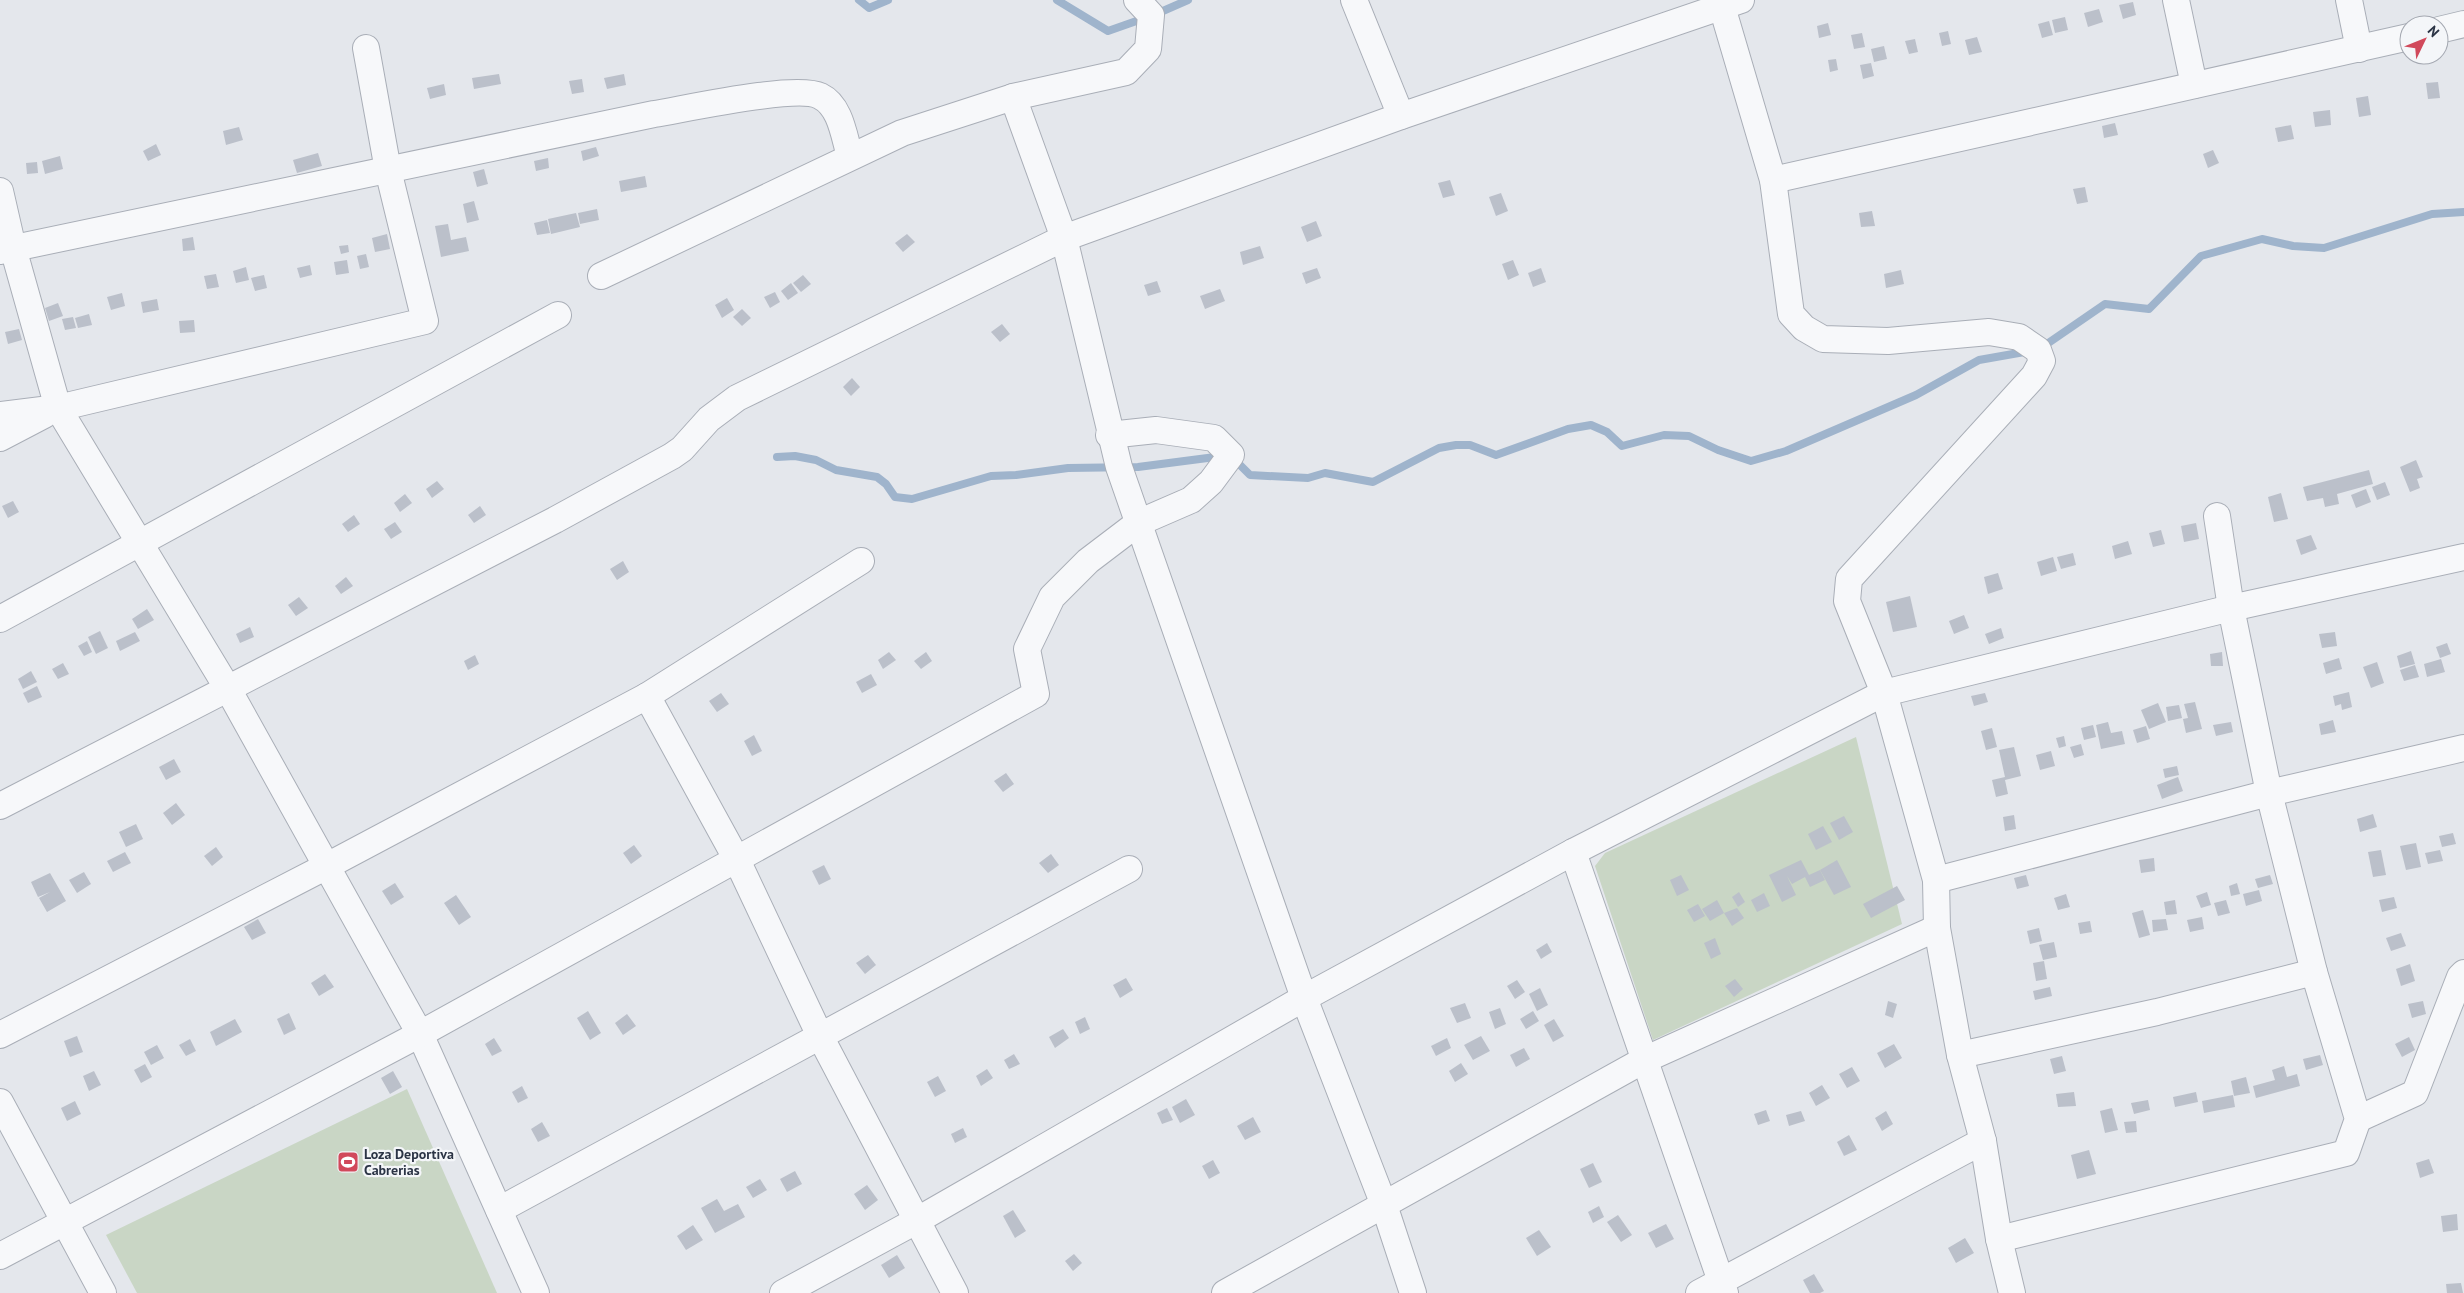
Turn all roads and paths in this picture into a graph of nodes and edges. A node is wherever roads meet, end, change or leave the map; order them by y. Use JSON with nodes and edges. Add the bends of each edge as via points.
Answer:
{"nodes":[{"id":1,"x":1137,"y":0,"type":"edge"},
{"id":2,"x":1354,"y":0,"type":"edge"},
{"id":3,"x":2176,"y":0,"type":"edge"},
{"id":4,"x":2349,"y":0,"type":"edge"},
{"id":5,"x":1728,"y":2,"type":"edge"},
{"id":6,"x":2464,"y":24,"type":"edge"},
{"id":7,"x":2449,"y":28,"type":"edge"},
{"id":8,"x":2399,"y":39,"type":"edge"},
{"id":9,"x":366,"y":48,"type":"dead end"},
{"id":10,"x":2358,"y":49,"type":"junction"},
{"id":11,"x":2194,"y":86,"type":"junction"},
{"id":12,"x":1013,"y":97,"type":"junction"},
{"id":13,"x":1401,"y":116,"type":"junction"},
{"id":14,"x":850,"y":156,"type":"junction"},
{"id":15,"x":388,"y":170,"type":"junction"},
{"id":16,"x":1773,"y":180,"type":"junction"},
{"id":17,"x":0,"y":191,"type":"edge"},
{"id":18,"x":1064,"y":238,"type":"junction"},
{"id":19,"x":7,"y":249,"type":"edge"},
{"id":20,"x":601,"y":276,"type":"dead end"},
{"id":21,"x":558,"y":315,"type":"dead end"},
{"id":22,"x":58,"y":408,"type":"junction"},
{"id":23,"x":0,"y":415,"type":"edge"},
{"id":24,"x":1110,"y":435,"type":"junction"},
{"id":25,"x":0,"y":438,"type":"edge"},
{"id":26,"x":2217,"y":516,"type":"dead end"},
{"id":27,"x":1138,"y":523,"type":"junction"},
{"id":28,"x":141,"y":544,"type":"junction"},
{"id":29,"x":2464,"y":557,"type":"edge"},
{"id":30,"x":861,"y":561,"type":"dead end"},
{"id":31,"x":2231,"y":608,"type":"junction"},
{"id":32,"x":0,"y":619,"type":"edge"},
{"id":33,"x":228,"y":689,"type":"junction"},
{"id":34,"x":1884,"y":693,"type":"junction"},
{"id":35,"x":647,"y":696,"type":"junction"},
{"id":36,"x":2464,"y":748,"type":"edge"},
{"id":37,"x":2269,"y":793,"type":"junction"},
{"id":38,"x":0,"y":806,"type":"edge"},
{"id":39,"x":1573,"y":852,"type":"junction"},
{"id":40,"x":737,"y":860,"type":"junction"},
{"id":41,"x":327,"y":866,"type":"junction"},
{"id":42,"x":1129,"y":868,"type":"dead end"},
{"id":43,"x":1936,"y":880,"type":"junction"},
{"id":44,"x":1937,"y":928,"type":"junction"},
{"id":45,"x":2314,"y":972,"type":"junction"},
{"id":46,"x":2464,"y":973,"type":"edge"},
{"id":47,"x":1304,"y":998,"type":"junction"},
{"id":48,"x":420,"y":1034,"type":"junction"},
{"id":49,"x":0,"y":1035,"type":"edge"},
{"id":50,"x":820,"y":1036,"type":"junction"},
{"id":51,"x":1960,"y":1055,"type":"junction"},
{"id":52,"x":1644,"y":1060,"type":"junction"},
{"id":53,"x":0,"y":1102,"type":"edge"},
{"id":54,"x":2358,"y":1119,"type":"junction"},
{"id":55,"x":1983,"y":1141,"type":"junction"},
{"id":56,"x":1384,"y":1205,"type":"junction"},
{"id":57,"x":499,"y":1210,"type":"junction"},
{"id":58,"x":64,"y":1220,"type":"junction"},
{"id":59,"x":916,"y":1221,"type":"junction"},
{"id":60,"x":1999,"y":1239,"type":"junction"},
{"id":61,"x":0,"y":1256,"type":"edge"},
{"id":62,"x":1715,"y":1289,"type":"edge"},
{"id":63,"x":103,"y":1293,"type":"edge"},
{"id":64,"x":536,"y":1293,"type":"edge"},
{"id":65,"x":783,"y":1293,"type":"edge"},
{"id":66,"x":955,"y":1293,"type":"edge"},
{"id":67,"x":1225,"y":1293,"type":"edge"},
{"id":68,"x":1413,"y":1293,"type":"edge"},
{"id":69,"x":2012,"y":1293,"type":"edge"}],
"edges":[{"from":1,"to":12,"type":"street","via":[[1151,15],[1148,49],[1126,72]]},
{"from":2,"to":13,"type":"street"},
{"from":3,"to":11,"type":"street"},
{"from":4,"to":10,"type":"street"},
{"from":5,"to":13,"type":"street"},
{"from":5,"to":16,"type":"street"},
{"from":6,"to":7,"type":"street"},
{"from":8,"to":10,"type":"street"},
{"from":9,"to":15,"type":"street"},
{"from":10,"to":11,"type":"street"},
{"from":11,"to":16,"type":"street"},
{"from":12,"to":14,"type":"street","via":[[902,134]]},
{"from":12,"to":18,"type":"street"},
{"from":13,"to":18,"type":"street"},
{"from":14,"to":15,"type":"street","via":[[836,110],[820,96],[800,92],[654,114]]},
{"from":14,"to":20,"type":"street"},
{"from":15,"to":19,"type":"street"},
{"from":15,"to":22,"type":"street","via":[[425,322]]},
{"from":16,"to":34,"type":"street","via":[[1791,314],[1804,328],[1823,339],[1888,341],[1988,332],[2019,337],[2038,350],[2042,361],[2034,376],[1850,579],[1847,601]]},
{"from":17,"to":19,"type":"street"},
{"from":18,"to":24,"type":"street"},
{"from":18,"to":33,"type":"street","via":[[737,398],[709,419],[672,456]]},
{"from":19,"to":22,"type":"street"},
{"from":21,"to":28,"type":"street"},
{"from":22,"to":23,"type":"street"},
{"from":22,"to":25,"type":"street"},
{"from":22,"to":28,"type":"street"},
{"from":24,"to":27,"type":"street"},
{"from":24,"to":27,"type":"street","via":[[1156,430],[1214,438],[1231,455],[1211,482],[1191,500]]},
{"from":26,"to":31,"type":"street"},
{"from":27,"to":40,"type":"street","via":[[1088,561],[1052,597],[1027,649],[1036,694]]},
{"from":27,"to":47,"type":"street"},
{"from":28,"to":32,"type":"street"},
{"from":28,"to":33,"type":"street"},
{"from":29,"to":31,"type":"street"},
{"from":30,"to":35,"type":"street"},
{"from":31,"to":34,"type":"street"},
{"from":31,"to":37,"type":"street"},
{"from":33,"to":38,"type":"street"},
{"from":33,"to":41,"type":"street"},
{"from":34,"to":39,"type":"street"},
{"from":34,"to":43,"type":"street"},
{"from":35,"to":40,"type":"street"},
{"from":35,"to":41,"type":"street"},
{"from":36,"to":37,"type":"street"},
{"from":37,"to":43,"type":"street"},
{"from":37,"to":45,"type":"street"},
{"from":39,"to":47,"type":"street"},
{"from":39,"to":52,"type":"street"},
{"from":40,"to":48,"type":"street"},
{"from":40,"to":50,"type":"street"},
{"from":41,"to":48,"type":"street"},
{"from":41,"to":49,"type":"street"},
{"from":42,"to":50,"type":"street"},
{"from":43,"to":44,"type":"street"},
{"from":44,"to":51,"type":"street"},
{"from":44,"to":52,"type":"street"},
{"from":45,"to":51,"type":"street","via":[[2157,1012]]},
{"from":45,"to":54,"type":"street"},
{"from":46,"to":54,"type":"street","via":[[2415,1093]]},
{"from":47,"to":56,"type":"street"},
{"from":47,"to":59,"type":"street"},
{"from":48,"to":57,"type":"street"},
{"from":48,"to":58,"type":"street"},
{"from":50,"to":57,"type":"street"},
{"from":50,"to":59,"type":"street"},
{"from":51,"to":55,"type":"street"},
{"from":52,"to":56,"type":"street"},
{"from":52,"to":62,"type":"street"},
{"from":53,"to":58,"type":"street"},
{"from":54,"to":60,"type":"street","via":[[2346,1153]]},
{"from":55,"to":60,"type":"street"},
{"from":55,"to":62,"type":"street"},
{"from":56,"to":67,"type":"street"},
{"from":56,"to":68,"type":"street"},
{"from":57,"to":64,"type":"street"},
{"from":58,"to":61,"type":"street"},
{"from":58,"to":63,"type":"street"},
{"from":59,"to":65,"type":"street"},
{"from":59,"to":66,"type":"street"},
{"from":60,"to":69,"type":"street"}]}
